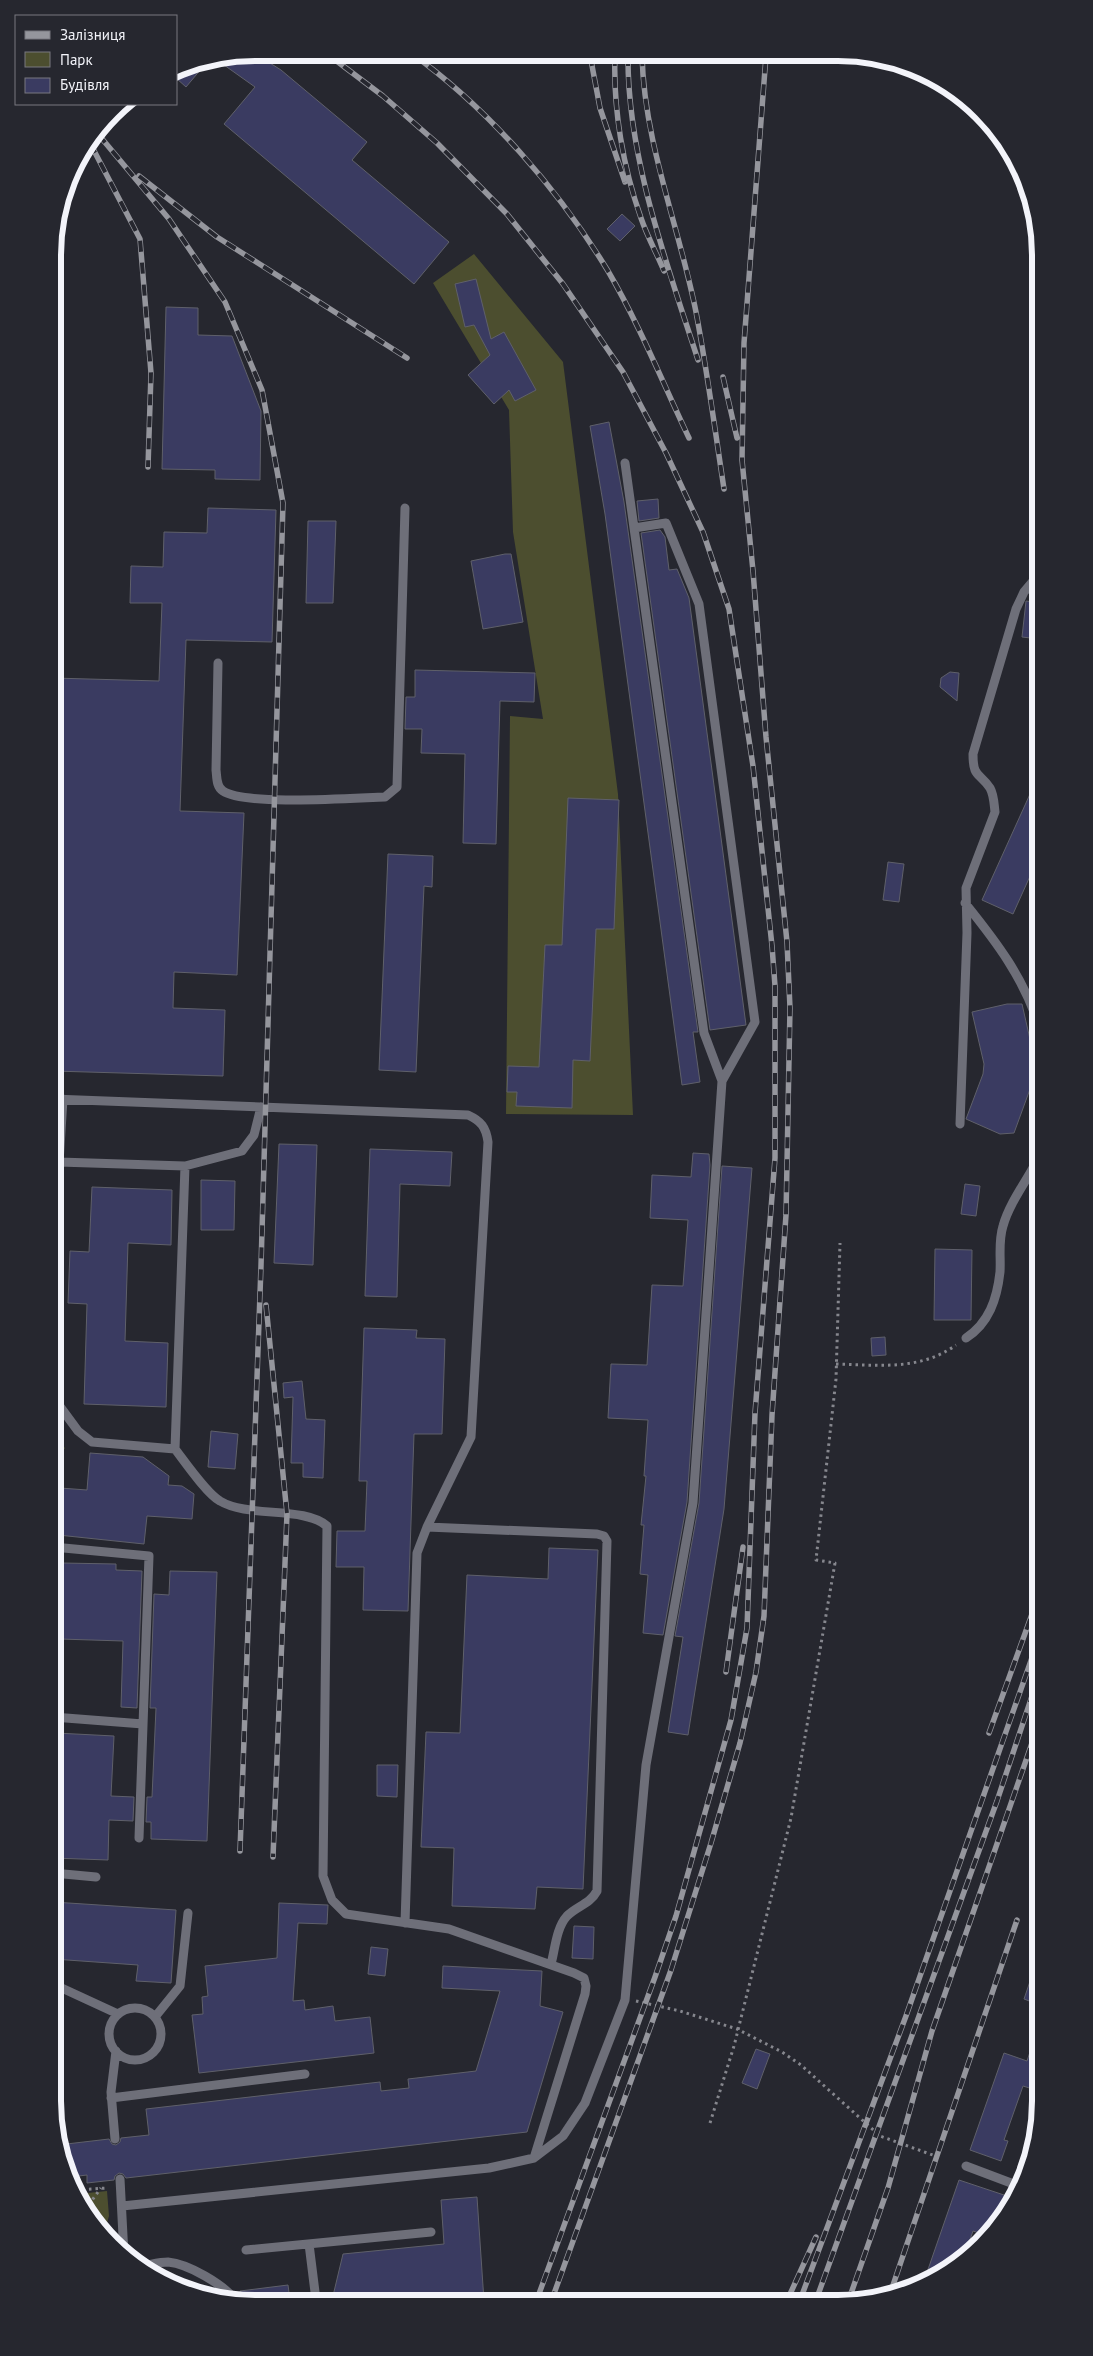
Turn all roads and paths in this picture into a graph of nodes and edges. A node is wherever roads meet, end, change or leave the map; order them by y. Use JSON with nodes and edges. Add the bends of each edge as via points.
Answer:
{"nodes":[{"id":1,"x":625,"y":463,"type":"dead end"},
{"id":2,"x":405,"y":508,"type":"dead end"},
{"id":3,"x":634,"y":528,"type":"junction"},
{"id":4,"x":1032,"y":582,"type":"edge"},
{"id":5,"x":218,"y":663,"type":"dead end"},
{"id":6,"x":965,"y":902,"type":"junction"},
{"id":7,"x":1032,"y":1006,"type":"edge"},
{"id":8,"x":722,"y":1081,"type":"junction"},
{"id":9,"x":63,"y":1099,"type":"joint"},
{"id":10,"x":261,"y":1107,"type":"junction"},
{"id":11,"x":960,"y":1124,"type":"dead end"},
{"id":12,"x":61,"y":1130,"type":"edge"},
{"id":13,"x":61,"y":1162,"type":"edge"},
{"id":14,"x":185,"y":1166,"type":"junction"},
{"id":15,"x":1032,"y":1170,"type":"edge"},
{"id":16,"x":840,"y":1243,"type":"dead end"},
{"id":17,"x":966,"y":1338,"type":"joint"},
{"id":18,"x":836,"y":1364,"type":"junction"},
{"id":19,"x":61,"y":1408,"type":"edge"},
{"id":20,"x":175,"y":1449,"type":"junction"},
{"id":21,"x":428,"y":1527,"type":"junction"},
{"id":22,"x":61,"y":1549,"type":"edge"},
{"id":23,"x":61,"y":1718,"type":"edge"},
{"id":24,"x":143,"y":1724,"type":"junction"},
{"id":25,"x":138,"y":1838,"type":"dead end"},
{"id":26,"x":61,"y":1874,"type":"edge"},
{"id":27,"x":96,"y":1877,"type":"dead end"},
{"id":28,"x":188,"y":1913,"type":"dead end"},
{"id":29,"x":405,"y":1923,"type":"junction"},
{"id":30,"x":551,"y":1964,"type":"junction"},
{"id":31,"x":61,"y":1988,"type":"edge"},
{"id":32,"x":625,"y":2000,"type":"junction"},
{"id":33,"x":118,"y":2014,"type":"junction"},
{"id":34,"x":155,"y":2017,"type":"junction"},
{"id":35,"x":738,"y":2029,"type":"junction"},
{"id":36,"x":116,"y":2051,"type":"junction"},
{"id":37,"x":304,"y":2074,"type":"dead end"},
{"id":38,"x":111,"y":2098,"type":"junction"},
{"id":39,"x":710,"y":2123,"type":"dead end"},
{"id":40,"x":115,"y":2138,"type":"dead end"},
{"id":41,"x":534,"y":2158,"type":"junction"},
{"id":42,"x":941,"y":2158,"type":"dead end"},
{"id":43,"x":966,"y":2166,"type":"dead end"},
{"id":44,"x":120,"y":2183,"type":"joint"},
{"id":45,"x":1013,"y":2184,"type":"edge"},
{"id":46,"x":101,"y":2188,"type":"junction"},
{"id":47,"x":83,"y":2189,"type":"edge"},
{"id":48,"x":90,"y":2203,"type":"edge"},
{"id":49,"x":122,"y":2206,"type":"junction"},
{"id":50,"x":431,"y":2232,"type":"dead end"},
{"id":51,"x":124,"y":2244,"type":"edge"},
{"id":52,"x":309,"y":2244,"type":"junction"},
{"id":53,"x":246,"y":2250,"type":"dead end"},
{"id":54,"x":151,"y":2264,"type":"edge"},
{"id":55,"x":228,"y":2293,"type":"edge"},
{"id":56,"x":315,"y":2295,"type":"edge"}],
"edges":[{"from":1,"to":3,"type":"lane"},
{"from":2,"to":5,"type":"lane","via":[[397,787],[385,797],[274,800],[236,796],[222,791],[217,783],[216,770]]},
{"from":3,"to":8,"type":"lane","via":[[704,1033]]},
{"from":3,"to":8,"type":"lane","via":[[666,523],[699,604],[755,1022]]},
{"from":4,"to":6,"type":"lane","via":[[1016,609],[973,754],[973,767],[989,788],[995,812],[966,888]]},
{"from":6,"to":7,"type":"lane","via":[[1003,951]]},
{"from":6,"to":11,"type":"lane","via":[[967,933]]},
{"from":8,"to":32,"type":"lane","via":[[694,1502],[646,1765]]},
{"from":9,"to":10,"type":"lane"},
{"from":9,"to":12,"type":"lane"},
{"from":10,"to":14,"type":"lane","via":[[254,1136],[242,1151]]},
{"from":10,"to":21,"type":"lane","via":[[468,1115],[479,1120],[486,1130],[488,1142],[471,1437]]},
{"from":13,"to":14,"type":"lane"},
{"from":14,"to":20,"type":"lane"},
{"from":15,"to":17,"type":"lane","via":[[1003,1226],[999,1248],[1000,1272],[987,1319]]},
{"from":16,"to":18,"type":"path"},
{"from":17,"to":18,"type":"path","via":[[945,1353],[914,1363],[898,1366]]},
{"from":18,"to":35,"type":"path","via":[[816,1560],[835,1562],[791,1818]]},
{"from":19,"to":20,"type":"lane","via":[[78,1431],[92,1442]]},
{"from":20,"to":29,"type":"lane","via":[[218,1501],[315,1519],[327,1526],[323,1876],[332,1900],[346,1914]]},
{"from":21,"to":29,"type":"lane","via":[[417,1553]]},
{"from":21,"to":30,"type":"lane","via":[[596,1534],[604,1536],[607,1541],[597,1892],[562,1923]]},
{"from":22,"to":24,"type":"lane","via":[[149,1556]]},
{"from":23,"to":24,"type":"lane"},
{"from":24,"to":25,"type":"lane"},
{"from":26,"to":27,"type":"lane"},
{"from":28,"to":34,"type":"lane","via":[[180,1986]]},
{"from":29,"to":30,"type":"lane","via":[[449,1929]]},
{"from":30,"to":41,"type":"lane","via":[[584,1978],[586,1986]]},
{"from":31,"to":33,"type":"lane"},
{"from":32,"to":35,"type":"path","via":[[670,2008]]},
{"from":32,"to":41,"type":"lane","via":[[586,2103],[563,2136]]},
{"from":33,"to":34,"type":"lane","via":[[142,2008]]},
{"from":33,"to":36,"type":"lane","via":[[110,2028],[111,2044]]},
{"from":34,"to":36,"type":"lane","via":[[161,2033],[156,2050],[141,2059],[132,2060]]},
{"from":35,"to":39,"type":"path"},
{"from":35,"to":42,"type":"path","via":[[801,2065],[880,2136]]},
{"from":36,"to":38,"type":"lane"},
{"from":37,"to":38,"type":"lane"},
{"from":38,"to":40,"type":"lane"},
{"from":41,"to":49,"type":"lane","via":[[490,2168]]},
{"from":43,"to":45,"type":"lane"},
{"from":44,"to":46,"type":"path"},
{"from":44,"to":49,"type":"lane"},
{"from":46,"to":47,"type":"path"},
{"from":46,"to":48,"type":"path"},
{"from":49,"to":51,"type":"lane"},
{"from":50,"to":52,"type":"lane"},
{"from":52,"to":53,"type":"lane"},
{"from":52,"to":56,"type":"lane"},
{"from":54,"to":55,"type":"lane","via":[[169,2262],[212,2278]]}]}
